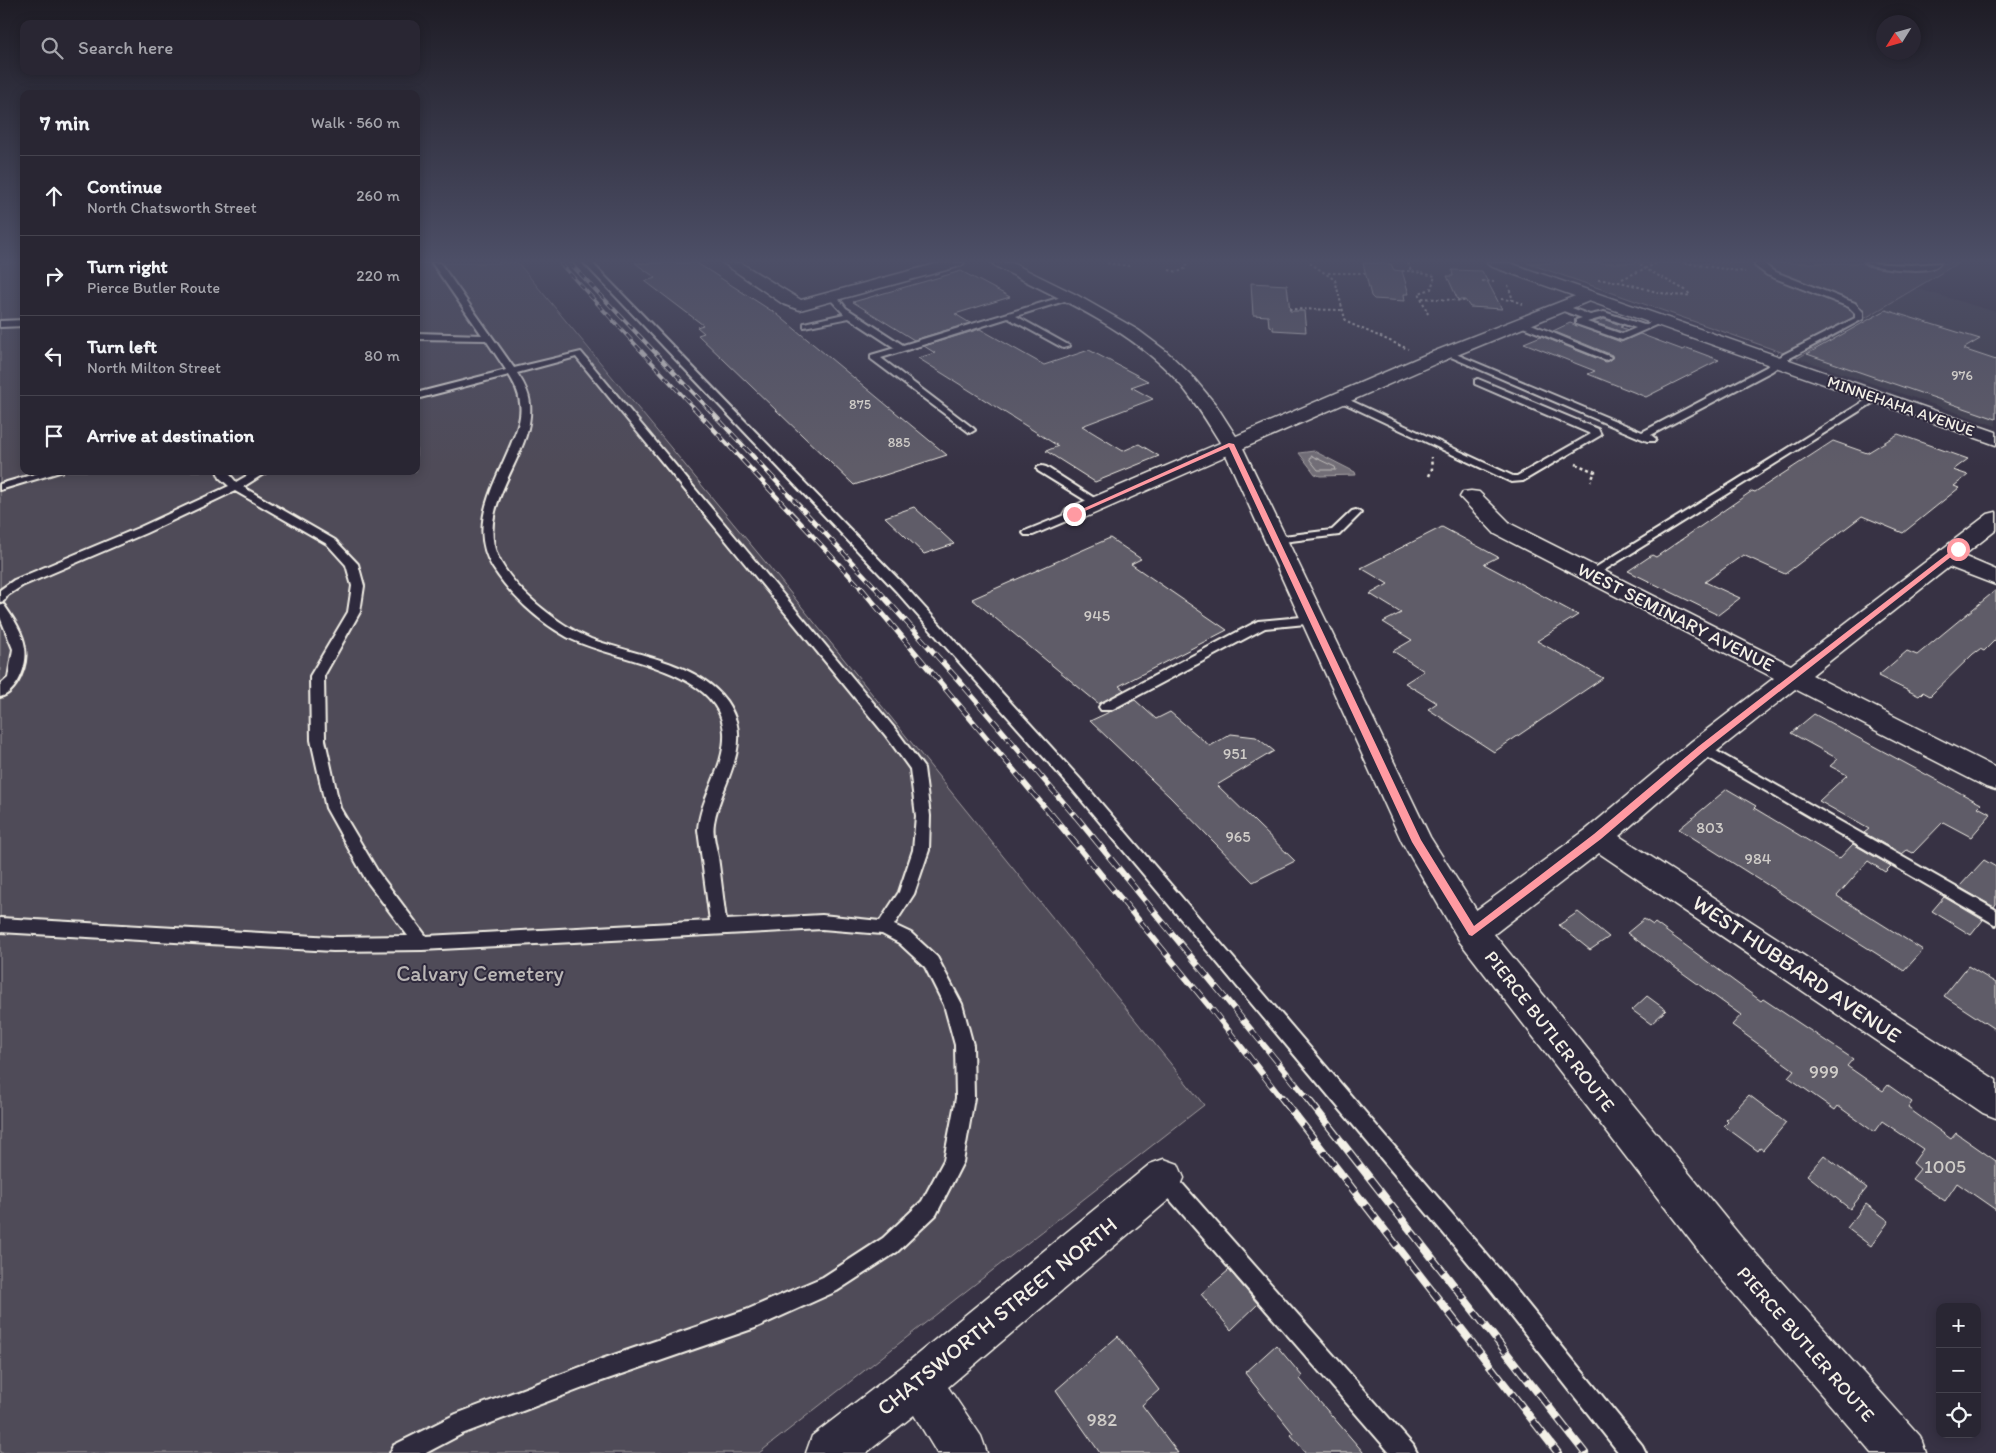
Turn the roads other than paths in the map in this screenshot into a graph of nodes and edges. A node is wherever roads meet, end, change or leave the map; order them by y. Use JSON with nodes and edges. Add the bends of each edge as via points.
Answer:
{"nodes":[{"id":1,"x":485,"y":331,"type":"edge"},
{"id":2,"x":653,"y":331,"type":"edge"},
{"id":3,"x":875,"y":331,"type":"edge"},
{"id":4,"x":958,"y":331,"type":"edge"},
{"id":5,"x":1038,"y":331,"type":"edge"},
{"id":6,"x":1129,"y":331,"type":"edge"},
{"id":7,"x":1504,"y":331,"type":"edge"},
{"id":8,"x":1539,"y":331,"type":"edge"},
{"id":9,"x":1603,"y":331,"type":"edge"},
{"id":10,"x":1629,"y":331,"type":"edge"},
{"id":11,"x":1638,"y":331,"type":"edge"},
{"id":12,"x":1686,"y":331,"type":"edge"},
{"id":13,"x":1837,"y":331,"type":"edge"},
{"id":14,"x":1634,"y":333,"type":"junction"},
{"id":15,"x":420,"y":336,"type":"edge"},
{"id":16,"x":490,"y":338,"type":"junction"},
{"id":17,"x":1066,"y":346,"type":"dead end"},
{"id":18,"x":902,"y":348,"type":"junction"},
{"id":19,"x":1439,"y":356,"type":"junction"},
{"id":20,"x":1607,"y":357,"type":"dead end"},
{"id":21,"x":1778,"y":363,"type":"junction"},
{"id":22,"x":511,"y":370,"type":"junction"},
{"id":23,"x":1478,"y":382,"type":"dead end"},
{"id":24,"x":420,"y":395,"type":"edge"},
{"id":25,"x":1876,"y":397,"type":"junction"},
{"id":26,"x":1340,"y":399,"type":"junction"},
{"id":27,"x":1575,"y":407,"type":"junction"},
{"id":28,"x":1559,"y":416,"type":"junction"},
{"id":29,"x":970,"y":430,"type":"dead end"},
{"id":30,"x":1644,"y":436,"type":"junction"},
{"id":31,"x":1996,"y":439,"type":"edge"},
{"id":32,"x":1654,"y":440,"type":"dead end"},
{"id":33,"x":1231,"y":444,"type":"junction"},
{"id":34,"x":1042,"y":468,"type":"dead end"},
{"id":35,"x":44,"y":475,"type":"edge"},
{"id":36,"x":224,"y":475,"type":"edge"},
{"id":37,"x":256,"y":475,"type":"edge"},
{"id":38,"x":0,"y":487,"type":"edge"},
{"id":39,"x":236,"y":487,"type":"junction"},
{"id":40,"x":1471,"y":497,"type":"dead end"},
{"id":41,"x":1098,"y":503,"type":"junction"},
{"id":42,"x":1356,"y":513,"type":"dead end"},
{"id":43,"x":1074,"y":514,"type":"joint"},
{"id":44,"x":1996,"y":518,"type":"edge"},
{"id":45,"x":1028,"y":534,"type":"dead end"},
{"id":46,"x":1275,"y":540,"type":"junction"},
{"id":47,"x":1947,"y":558,"type":"junction"},
{"id":48,"x":1591,"y":574,"type":"junction"},
{"id":49,"x":1996,"y":578,"type":"edge"},
{"id":50,"x":0,"y":598,"type":"edge"},
{"id":51,"x":0,"y":608,"type":"edge"},
{"id":52,"x":1312,"y":620,"type":"junction"},
{"id":53,"x":1794,"y":677,"type":"junction"},
{"id":54,"x":0,"y":693,"type":"edge"},
{"id":55,"x":1106,"y":708,"type":"dead end"},
{"id":56,"x":1702,"y":748,"type":"junction"},
{"id":57,"x":1996,"y":780,"type":"edge"},
{"id":58,"x":1598,"y":837,"type":"junction"},
{"id":59,"x":1996,"y":918,"type":"edge"},
{"id":60,"x":0,"y":925,"type":"edge"},
{"id":61,"x":719,"y":928,"type":"junction"},
{"id":62,"x":884,"y":928,"type":"junction"},
{"id":63,"x":1472,"y":932,"type":"junction"},
{"id":64,"x":422,"y":942,"type":"junction"},
{"id":65,"x":1996,"y":1101,"type":"edge"},
{"id":66,"x":1164,"y":1178,"type":"joint"},
{"id":67,"x":919,"y":1382,"type":"junction"},
{"id":68,"x":402,"y":1453,"type":"edge"},
{"id":69,"x":828,"y":1453,"type":"edge"},
{"id":70,"x":964,"y":1453,"type":"edge"},
{"id":71,"x":1405,"y":1453,"type":"edge"},
{"id":72,"x":1634,"y":1453,"type":"edge"},
{"id":73,"x":1903,"y":1453,"type":"edge"}],
"edges":[{"from":1,"to":16,"type":"lane"},
{"from":2,"to":72,"type":"lane","via":[[900,588],[1077,786],[1493,1277]]},
{"from":3,"to":18,"type":"lane"},
{"from":4,"to":18,"type":"lane"},
{"from":5,"to":17,"type":"lane"},
{"from":6,"to":33,"type":"street","name":"PIERCE BUTLER ROUTE","via":[[1163,356],[1208,406]]},
{"from":7,"to":19,"type":"street"},
{"from":8,"to":20,"type":"lane"},
{"from":9,"to":14,"type":"lane","via":[[1622,338]]},
{"from":10,"to":14,"type":"lane"},
{"from":11,"to":14,"type":"lane"},
{"from":12,"to":21,"type":"street","name":"MINNEHAHA AVENUE"},
{"from":13,"to":21,"type":"lane"},
{"from":15,"to":16,"type":"lane"},
{"from":16,"to":22,"type":"lane"},
{"from":18,"to":29,"type":"lane","via":[[874,357]]},
{"from":19,"to":26,"type":"street"},
{"from":19,"to":27,"type":"lane"},
{"from":21,"to":25,"type":"street","name":"MINNEHAHA AVENUE"},
{"from":21,"to":30,"type":"lane"},
{"from":22,"to":24,"type":"lane"},
{"from":22,"to":61,"type":"lane","via":[[526,403],[524,422],[490,510],[486,533],[491,555],[510,584],[535,609],[566,630],[695,680],[716,698],[729,721],[731,750],[706,826]]},
{"from":22,"to":62,"type":"lane","via":[[578,354],[917,768],[923,816],[921,850],[906,894]]},
{"from":23,"to":28,"type":"lane"},
{"from":25,"to":31,"type":"street","name":"MINNEHAHA AVENUE"},
{"from":25,"to":48,"type":"lane"},
{"from":26,"to":28,"type":"lane","via":[[1510,479],[1519,478],[1596,435],[1595,431]]},
{"from":26,"to":33,"type":"street"},
{"from":27,"to":28,"type":"lane"},
{"from":27,"to":30,"type":"lane"},
{"from":30,"to":32,"type":"lane"},
{"from":33,"to":41,"type":"street"},
{"from":33,"to":46,"type":"street","name":"PIERCE BUTLER ROUTE"},
{"from":34,"to":41,"type":"lane"},
{"from":35,"to":38,"type":"lane"},
{"from":36,"to":39,"type":"lane"},
{"from":37,"to":39,"type":"lane"},
{"from":39,"to":50,"type":"lane","via":[[18,583]]},
{"from":39,"to":64,"type":"lane","via":[[331,542],[352,564],[358,586],[354,612],[317,676],[318,740],[333,808],[372,876]]},
{"from":40,"to":48,"type":"street","name":"WEST SEMINARY AVENUE","via":[[1503,529]]},
{"from":41,"to":43,"type":"street"},
{"from":42,"to":46,"type":"lane","via":[[1335,533]]},
{"from":43,"to":45,"type":"lane"},
{"from":44,"to":47,"type":"street"},
{"from":46,"to":52,"type":"street","name":"PIERCE BUTLER ROUTE"},
{"from":47,"to":49,"type":"street"},
{"from":47,"to":53,"type":"street"},
{"from":48,"to":53,"type":"street","name":"WEST SEMINARY AVENUE"},
{"from":51,"to":54,"type":"lane","via":[[10,623],[19,650],[14,679]]},
{"from":52,"to":55,"type":"lane","via":[[1262,624]]},
{"from":52,"to":63,"type":"street","name":"PIERCE BUTLER ROUTE","via":[[1417,842]]},
{"from":53,"to":56,"type":"street"},
{"from":53,"to":57,"type":"street","name":"WEST SEMINARY AVENUE"},
{"from":56,"to":58,"type":"street"},
{"from":56,"to":59,"type":"lane"},
{"from":58,"to":63,"type":"street"},
{"from":58,"to":65,"type":"street","name":"WEST HUBBARD AVENUE"},
{"from":60,"to":64,"type":"lane","via":[[333,944]]},
{"from":61,"to":62,"type":"lane","via":[[822,922]]},
{"from":61,"to":64,"type":"lane"},
{"from":62,"to":68,"type":"lane","via":[[905,938],[931,962],[953,1004],[964,1045],[965,1098],[953,1162],[928,1208],[890,1245],[830,1284],[747,1320],[456,1425]]},
{"from":63,"to":73,"type":"street","name":"PIERCE BUTLER ROUTE","via":[[1726,1252]]},
{"from":66,"to":67,"type":"street","name":"CHATSWORTH STREET NORTH"},
{"from":66,"to":71,"type":"lane"},
{"from":67,"to":69,"type":"street","name":"CHATSWORTH STREET NORTH"},
{"from":67,"to":70,"type":"street"}]}
